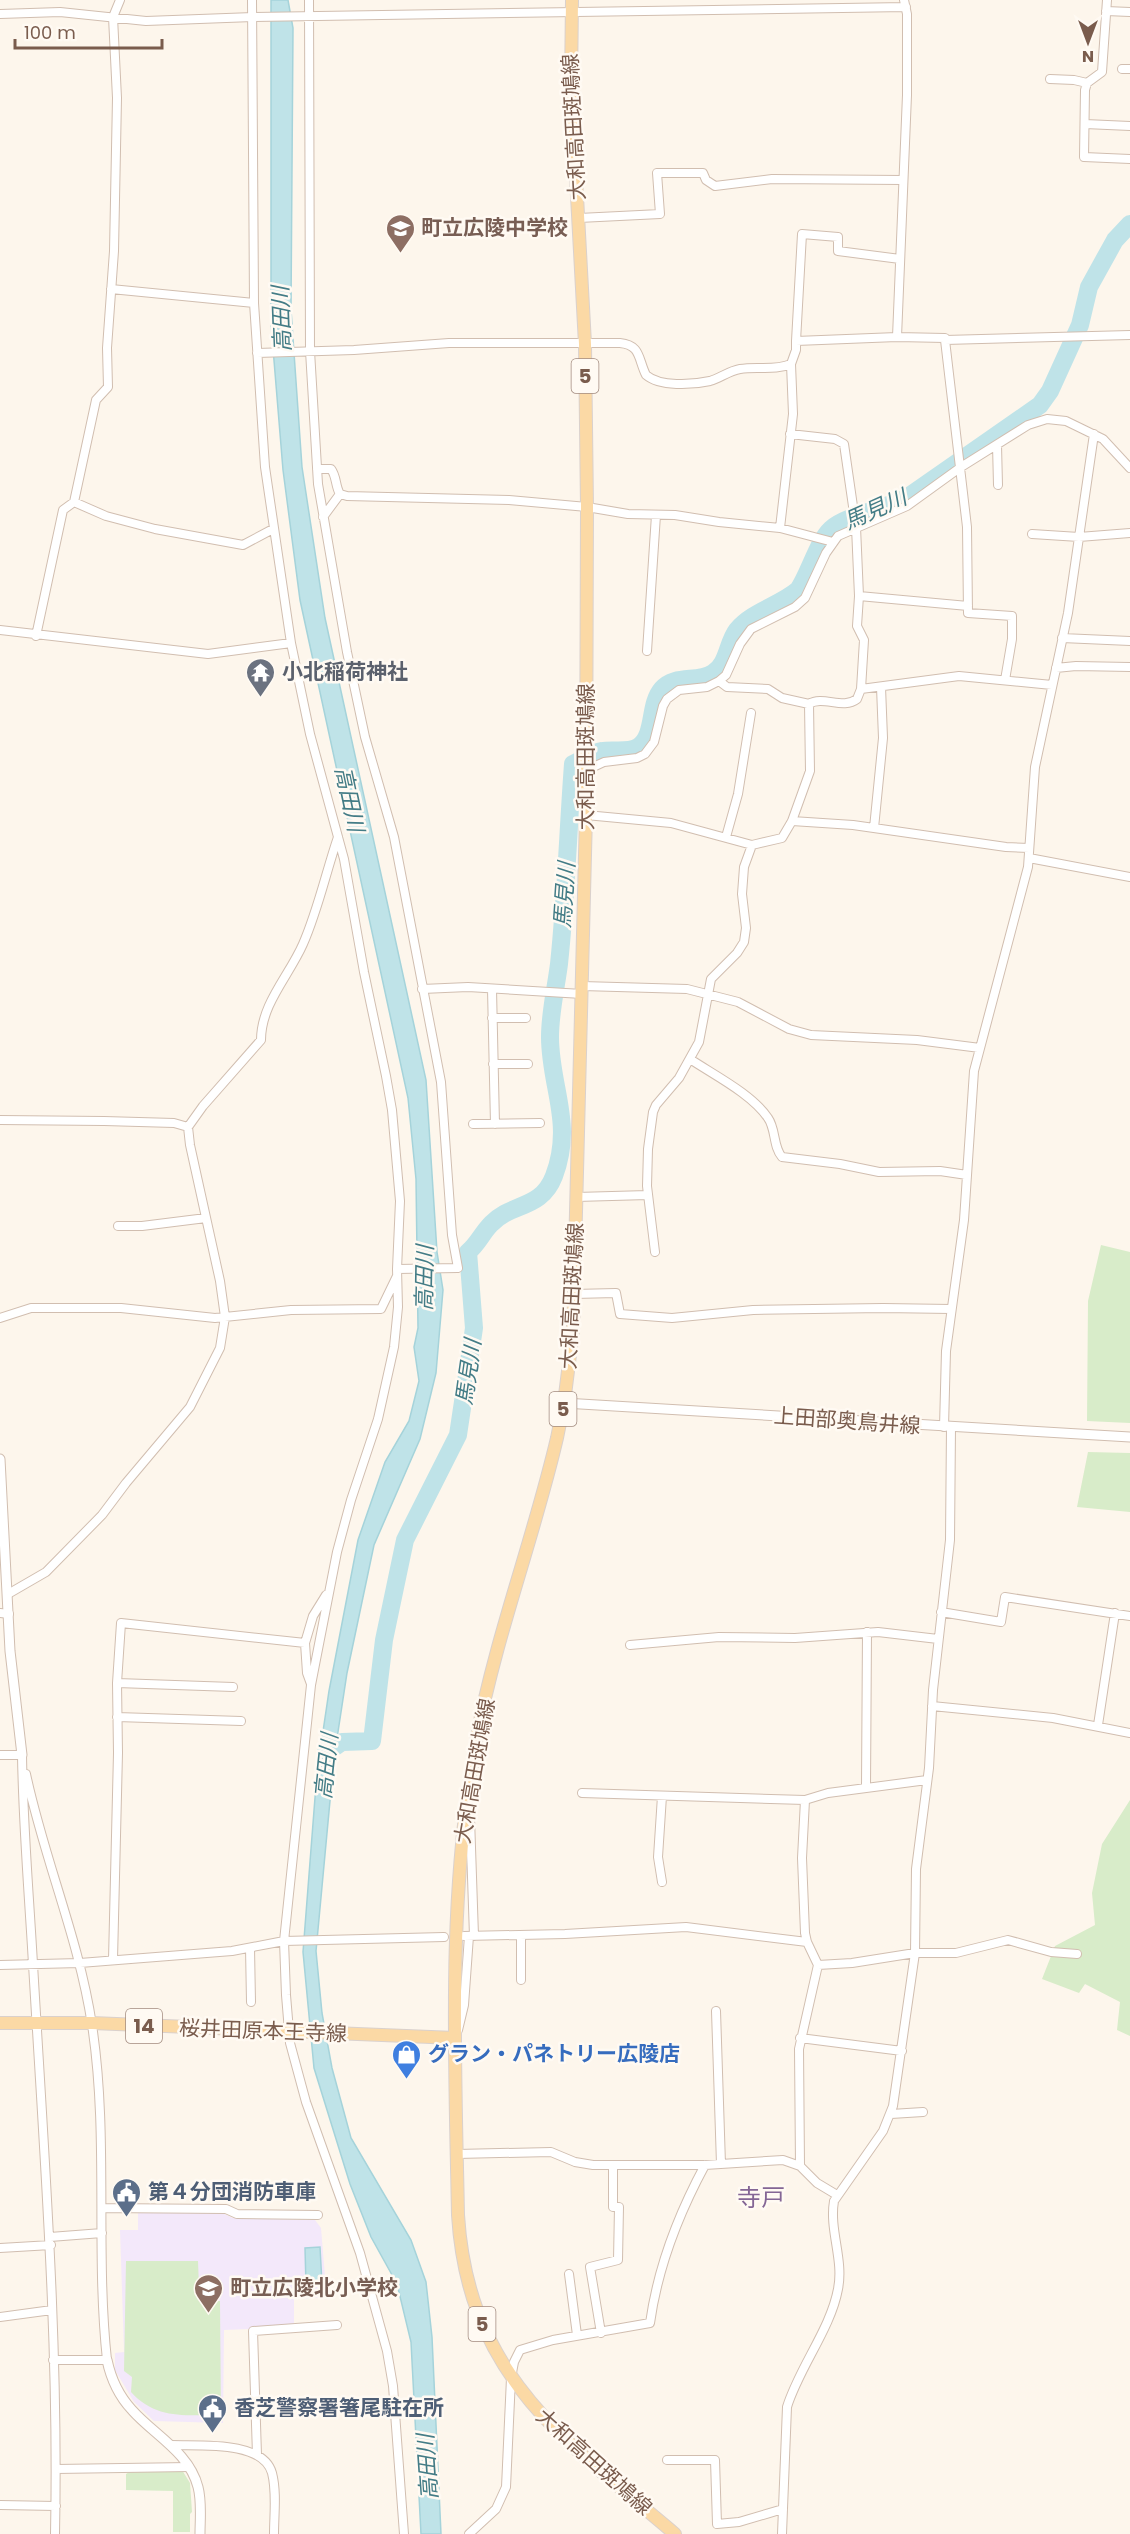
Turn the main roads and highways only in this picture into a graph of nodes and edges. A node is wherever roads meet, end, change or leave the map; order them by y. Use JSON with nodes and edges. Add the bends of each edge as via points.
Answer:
{"nodes":[{"id":1,"x":572,"y":6,"type":"edge"},
{"id":2,"x":0,"y":2023,"type":"edge"},
{"id":3,"x":455,"y":2038,"type":"junction"},
{"id":4,"x":675,"y":2534,"type":"edge"}],
"edges":[{"from":1,"to":3,"type":"main road","name":"大和高田斑鳩線","number":"5","via":[[571,85],[585,344],[587,507],[587,769],[574,1294],[564,1403],[550,1470],[484,1705],[468,1790],[457,1888]]},
{"from":2,"to":3,"type":"main road","name":"桜井田原本王寺線","number":"14","via":[[92,2023]]},
{"from":3,"to":4,"type":"main road","name":"大和高田斑鳩線","number":"5","via":[[459,2230],[467,2280],[480,2318],[511,2378],[552,2428]]}]}
